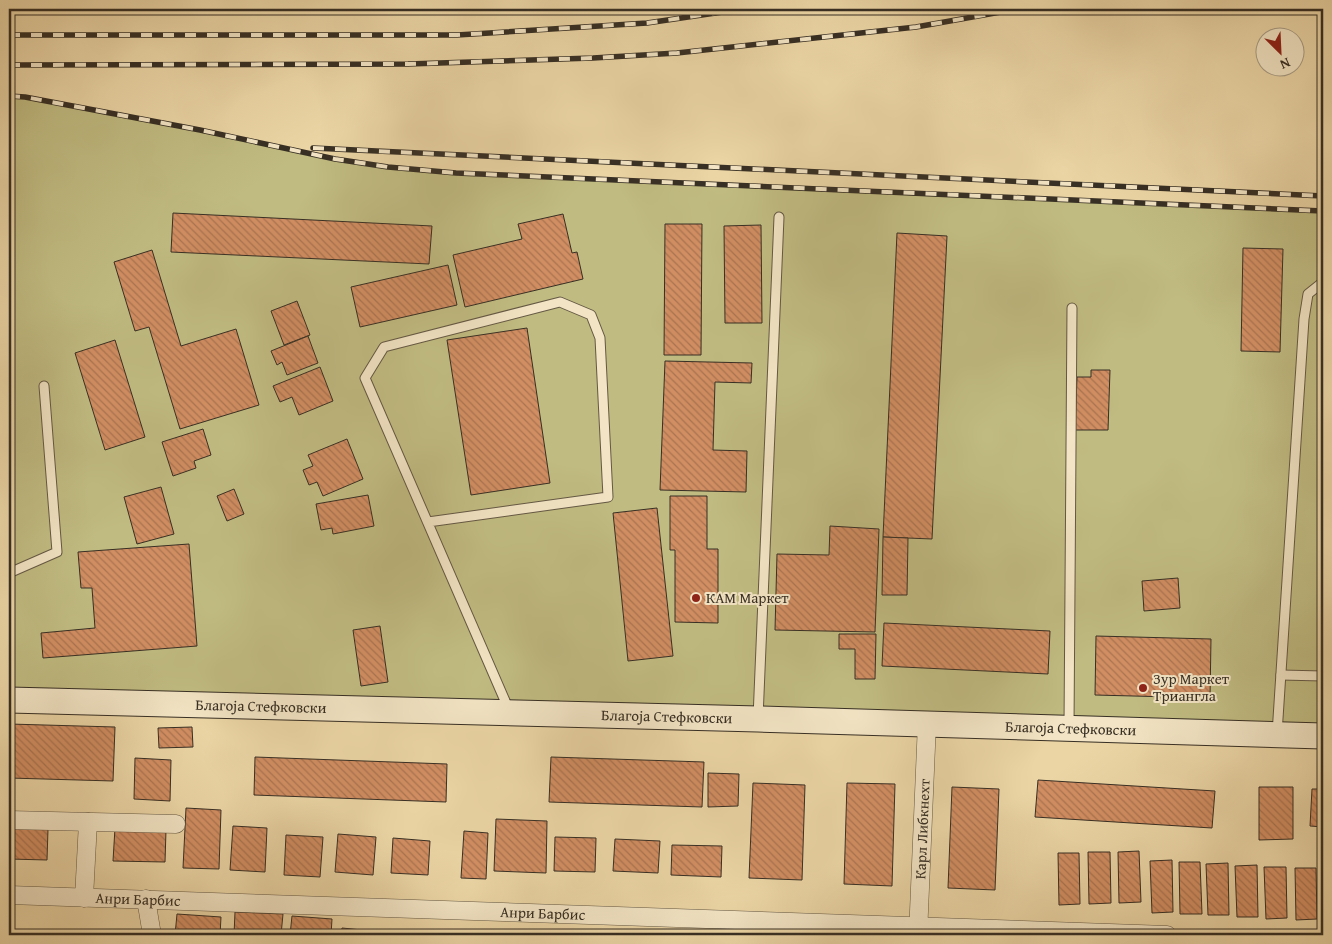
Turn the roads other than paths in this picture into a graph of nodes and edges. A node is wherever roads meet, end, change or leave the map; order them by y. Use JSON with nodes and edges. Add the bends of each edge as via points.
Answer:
{"nodes":[{"id":1,"x":779,"y":217,"type":"dead end"},
{"id":2,"x":1323,"y":282,"type":"edge"},
{"id":3,"x":1072,"y":308,"type":"dead end"},
{"id":4,"x":44,"y":386,"type":"dead end"},
{"id":5,"x":428,"y":522,"type":"junction"},
{"id":6,"x":9,"y":573,"type":"edge"},
{"id":7,"x":1281,"y":674,"type":"junction"},
{"id":8,"x":1323,"y":676,"type":"edge"},
{"id":9,"x":9,"y":700,"type":"edge"},
{"id":10,"x":510,"y":712,"type":"junction"},
{"id":11,"x":758,"y":719,"type":"junction"},
{"id":12,"x":927,"y":723,"type":"junction"},
{"id":13,"x":1069,"y":728,"type":"junction"},
{"id":14,"x":1277,"y":734,"type":"junction"},
{"id":15,"x":1323,"y":736,"type":"edge"},
{"id":16,"x":9,"y":820,"type":"edge"},
{"id":17,"x":88,"y":822,"type":"junction"},
{"id":18,"x":176,"y":824,"type":"dead end"},
{"id":19,"x":9,"y":895,"type":"edge"},
{"id":20,"x":84,"y":898,"type":"junction"},
{"id":21,"x":146,"y":899,"type":"junction"},
{"id":22,"x":918,"y":931,"type":"edge"},
{"id":23,"x":152,"y":935,"type":"edge"},
{"id":24,"x":1167,"y":935,"type":"edge"}],
"edges":[{"from":1,"to":11,"type":"lane"},
{"from":2,"to":7,"type":"lane","via":[[1308,294],[1304,319]]},
{"from":3,"to":13,"type":"lane"},
{"from":4,"to":6,"type":"lane","via":[[56,552]]},
{"from":5,"to":5,"type":"lane","via":[[365,378],[384,347],[560,302],[591,315],[600,338],[608,497]]},
{"from":5,"to":10,"type":"lane"},
{"from":7,"to":8,"type":"lane"},
{"from":7,"to":14,"type":"lane"},
{"from":9,"to":10,"type":"main road","name":"Благоја Стефковски"},
{"from":10,"to":11,"type":"main road","name":"Благоја Стефковски"},
{"from":11,"to":12,"type":"main road","name":"Благоја Стефковски"},
{"from":12,"to":13,"type":"main road","name":"Благоја Стефковски"},
{"from":12,"to":22,"type":"street","name":"Карл Либкнехт"},
{"from":13,"to":14,"type":"main road","name":"Благоја Стефковски"},
{"from":14,"to":15,"type":"main road","name":"Благоја Стефковски"},
{"from":16,"to":17,"type":"street"},
{"from":17,"to":18,"type":"street"},
{"from":17,"to":20,"type":"street"},
{"from":19,"to":20,"type":"street","name":"Анри Барбис"},
{"from":20,"to":21,"type":"street","name":"Анри Барбис"},
{"from":21,"to":22,"type":"street","name":"Анри Барбис"},
{"from":21,"to":23,"type":"street"},
{"from":22,"to":24,"type":"street","name":"Анри Барбис"}]}
